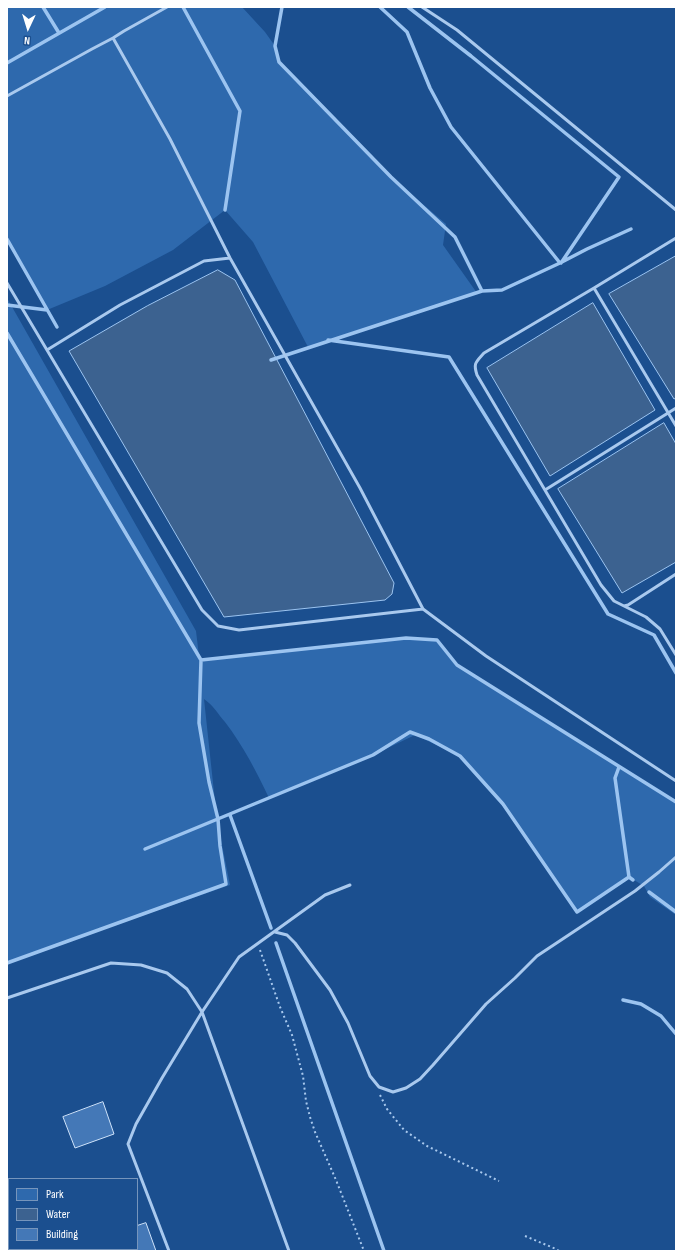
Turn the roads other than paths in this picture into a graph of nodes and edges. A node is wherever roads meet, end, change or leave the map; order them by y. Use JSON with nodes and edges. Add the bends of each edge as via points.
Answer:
{"nodes":[{"id":1,"x":167,"y":7,"type":"edge"},
{"id":2,"x":422,"y":7,"type":"edge"},
{"id":3,"x":113,"y":38,"type":"junction"},
{"id":4,"x":7,"y":96,"type":"edge"},
{"id":5,"x":676,"y":210,"type":"edge"},
{"id":6,"x":676,"y":238,"type":"edge"},
{"id":7,"x":230,"y":258,"type":"junction"},
{"id":8,"x":7,"y":283,"type":"edge"},
{"id":9,"x":594,"y":288,"type":"junction"},
{"id":10,"x":47,"y":350,"type":"junction"},
{"id":11,"x":676,"y":408,"type":"edge"},
{"id":12,"x":668,"y":413,"type":"junction"},
{"id":13,"x":676,"y":426,"type":"edge"},
{"id":14,"x":545,"y":490,"type":"junction"},
{"id":15,"x":676,"y":574,"type":"edge"},
{"id":16,"x":624,"y":606,"type":"junction"},
{"id":17,"x":423,"y":608,"type":"junction"},
{"id":18,"x":676,"y":655,"type":"edge"},
{"id":19,"x":676,"y":782,"type":"edge"},
{"id":20,"x":676,"y":857,"type":"edge"},
{"id":21,"x":350,"y":885,"type":"dead end"},
{"id":22,"x":275,"y":932,"type":"junction"},
{"id":23,"x":7,"y":998,"type":"edge"},
{"id":24,"x":202,"y":1012,"type":"junction"},
{"id":25,"x":169,"y":1251,"type":"edge"},
{"id":26,"x":289,"y":1251,"type":"edge"}],
"edges":[{"from":1,"to":3,"type":"lane"},
{"from":2,"to":5,"type":"lane","via":[[457,30]]},
{"from":3,"to":4,"type":"lane"},
{"from":3,"to":7,"type":"lane","via":[[170,139]]},
{"from":6,"to":9,"type":"lane"},
{"from":7,"to":10,"type":"lane","via":[[204,261],[120,305]]},
{"from":7,"to":17,"type":"lane","via":[[360,488]]},
{"from":8,"to":10,"type":"lane"},
{"from":9,"to":12,"type":"lane"},
{"from":9,"to":14,"type":"lane","via":[[484,353],[474,368]]},
{"from":10,"to":17,"type":"lane","via":[[202,610],[218,626],[239,630]]},
{"from":11,"to":12,"type":"lane"},
{"from":12,"to":13,"type":"lane"},
{"from":12,"to":14,"type":"lane"},
{"from":14,"to":16,"type":"lane","via":[[601,585],[614,601]]},
{"from":15,"to":16,"type":"lane"},
{"from":16,"to":18,"type":"lane","via":[[660,629]]},
{"from":17,"to":19,"type":"lane","via":[[486,656]]},
{"from":20,"to":22,"type":"lane","via":[[635,891],[537,956],[486,1004],[420,1079],[406,1088],[393,1092],[374,1083],[348,1023],[330,990],[296,943],[288,935]]},
{"from":21,"to":22,"type":"lane","via":[[325,895]]},
{"from":22,"to":24,"type":"lane","via":[[239,957]]},
{"from":23,"to":24,"type":"lane","via":[[110,963],[141,965],[167,974],[187,989]]},
{"from":24,"to":25,"type":"lane","via":[[136,1124],[128,1144]]},
{"from":24,"to":26,"type":"lane"}]}
